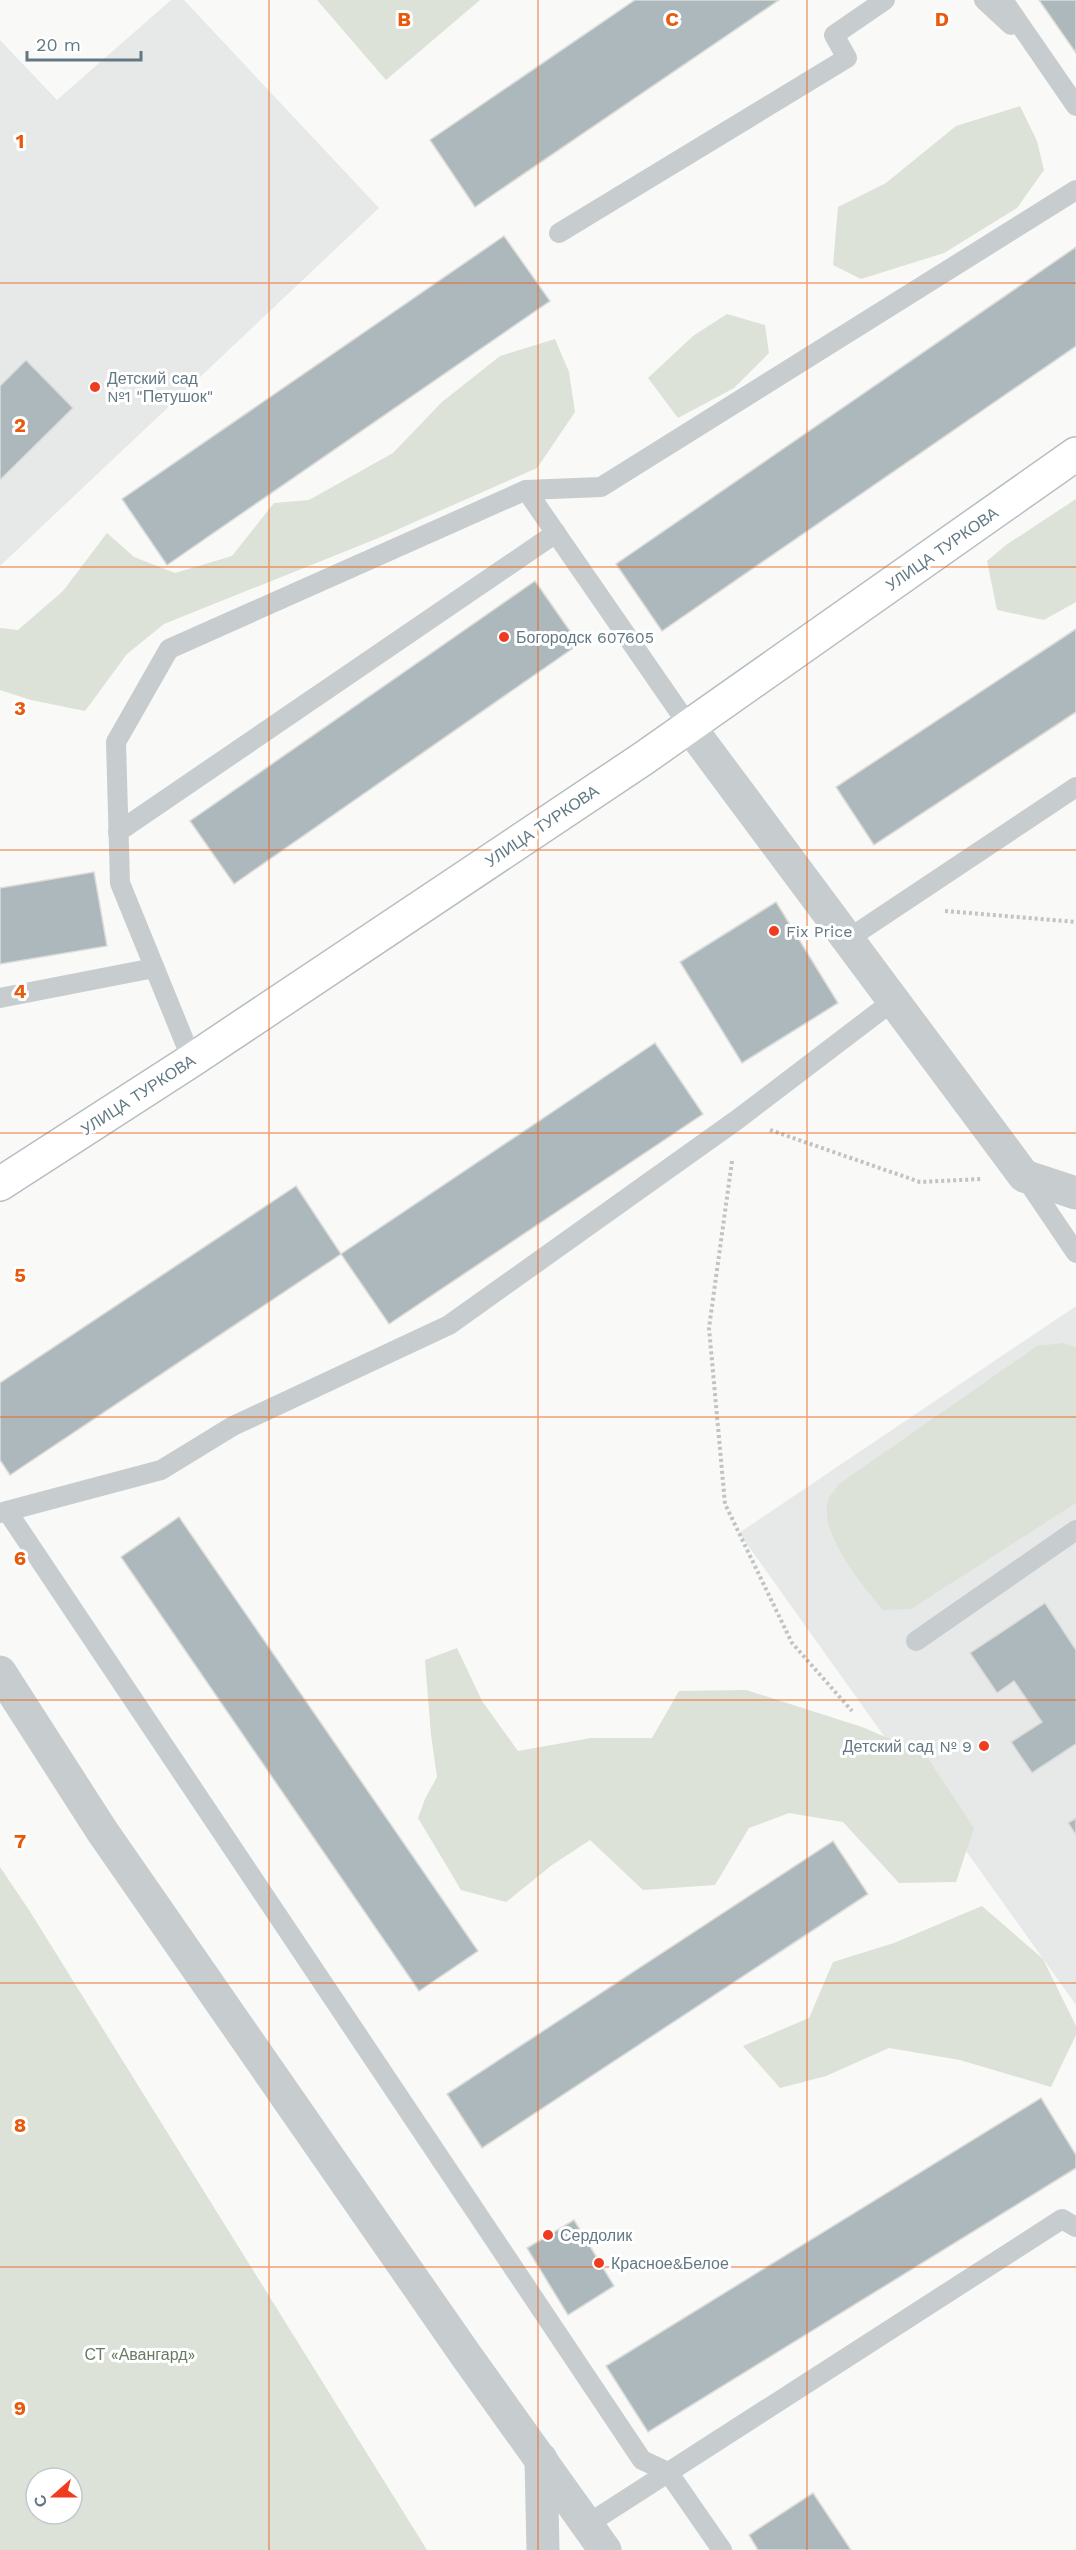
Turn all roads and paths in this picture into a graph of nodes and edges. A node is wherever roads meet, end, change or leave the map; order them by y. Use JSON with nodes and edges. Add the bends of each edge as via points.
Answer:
{"nodes":[{"id":1,"x":885,"y":0,"type":"edge"},
{"id":2,"x":984,"y":0,"type":"edge"},
{"id":3,"x":1003,"y":0,"type":"edge"},
{"id":4,"x":1036,"y":48,"type":"junction"},
{"id":5,"x":1076,"y":106,"type":"edge"},
{"id":6,"x":1076,"y":190,"type":"edge"},
{"id":7,"x":559,"y":233,"type":"dead end"},
{"id":8,"x":1076,"y":454,"type":"edge"},
{"id":9,"x":525,"y":490,"type":"junction"},
{"id":10,"x":555,"y":533,"type":"junction"},
{"id":11,"x":689,"y":726,"type":"junction"},
{"id":12,"x":1076,"y":787,"type":"edge"},
{"id":13,"x":118,"y":832,"type":"junction"},
{"id":14,"x":896,"y":907,"type":"junction"},
{"id":15,"x":1076,"y":922,"type":"edge"},
{"id":16,"x":848,"y":939,"type":"junction"},
{"id":17,"x":154,"y":968,"type":"junction"},
{"id":18,"x":0,"y":998,"type":"edge"},
{"id":19,"x":893,"y":1001,"type":"junction"},
{"id":20,"x":192,"y":1060,"type":"junction"},
{"id":21,"x":738,"y":1119,"type":"junction"},
{"id":22,"x":1024,"y":1176,"type":"junction"},
{"id":23,"x":0,"y":1184,"type":"edge"},
{"id":24,"x":1076,"y":1193,"type":"edge"},
{"id":25,"x":1076,"y":1253,"type":"edge"},
{"id":26,"x":4,"y":1512,"type":"edge"},
{"id":27,"x":1076,"y":1530,"type":"edge"},
{"id":28,"x":916,"y":1641,"type":"dead end"},
{"id":29,"x":0,"y":1672,"type":"edge"},
{"id":30,"x":852,"y":1711,"type":"dead end"},
{"id":31,"x":1076,"y":2227,"type":"edge"},
{"id":32,"x":541,"y":2459,"type":"junction"},
{"id":33,"x":668,"y":2472,"type":"junction"},
{"id":34,"x":596,"y":2537,"type":"edge"},
{"id":35,"x":543,"y":2550,"type":"edge"},
{"id":36,"x":722,"y":2550,"type":"edge"}],
"edges":[{"from":1,"to":7,"type":"lane","via":[[834,35],[847,58]]},
{"from":2,"to":4,"type":"lane"},
{"from":3,"to":4,"type":"lane"},
{"from":4,"to":5,"type":"lane"},
{"from":6,"to":9,"type":"lane","via":[[601,487]]},
{"from":8,"to":11,"type":"street","name":"УЛИЦА ТУРКОВА"},
{"from":9,"to":10,"type":"lane"},
{"from":9,"to":13,"type":"lane","via":[[169,649],[116,742]]},
{"from":10,"to":11,"type":"lane"},
{"from":10,"to":13,"type":"lane"},
{"from":11,"to":16,"type":"street"},
{"from":11,"to":20,"type":"street","name":"УЛИЦА ТУРКОВА"},
{"from":12,"to":14,"type":"lane"},
{"from":13,"to":17,"type":"lane","via":[[120,883]]},
{"from":14,"to":15,"type":"path"},
{"from":14,"to":16,"type":"lane"},
{"from":16,"to":19,"type":"street"},
{"from":17,"to":18,"type":"lane"},
{"from":17,"to":20,"type":"lane"},
{"from":19,"to":21,"type":"lane"},
{"from":19,"to":22,"type":"street"},
{"from":20,"to":23,"type":"street","name":"УЛИЦА ТУРКОВА"},
{"from":21,"to":22,"type":"path","via":[[920,1182]]},
{"from":21,"to":26,"type":"lane","via":[[449,1325],[234,1426],[161,1470]]},
{"from":21,"to":30,"type":"path","via":[[709,1328],[725,1504],[792,1643]]},
{"from":22,"to":24,"type":"street"},
{"from":22,"to":25,"type":"lane"},
{"from":26,"to":33,"type":"lane","via":[[642,2460]]},
{"from":27,"to":28,"type":"lane"},
{"from":29,"to":32,"type":"street","via":[[102,1831]]},
{"from":31,"to":33,"type":"lane","via":[[1062,2219]]},
{"from":32,"to":34,"type":"street"},
{"from":32,"to":35,"type":"street"},
{"from":33,"to":34,"type":"lane"},
{"from":33,"to":36,"type":"lane"}]}
